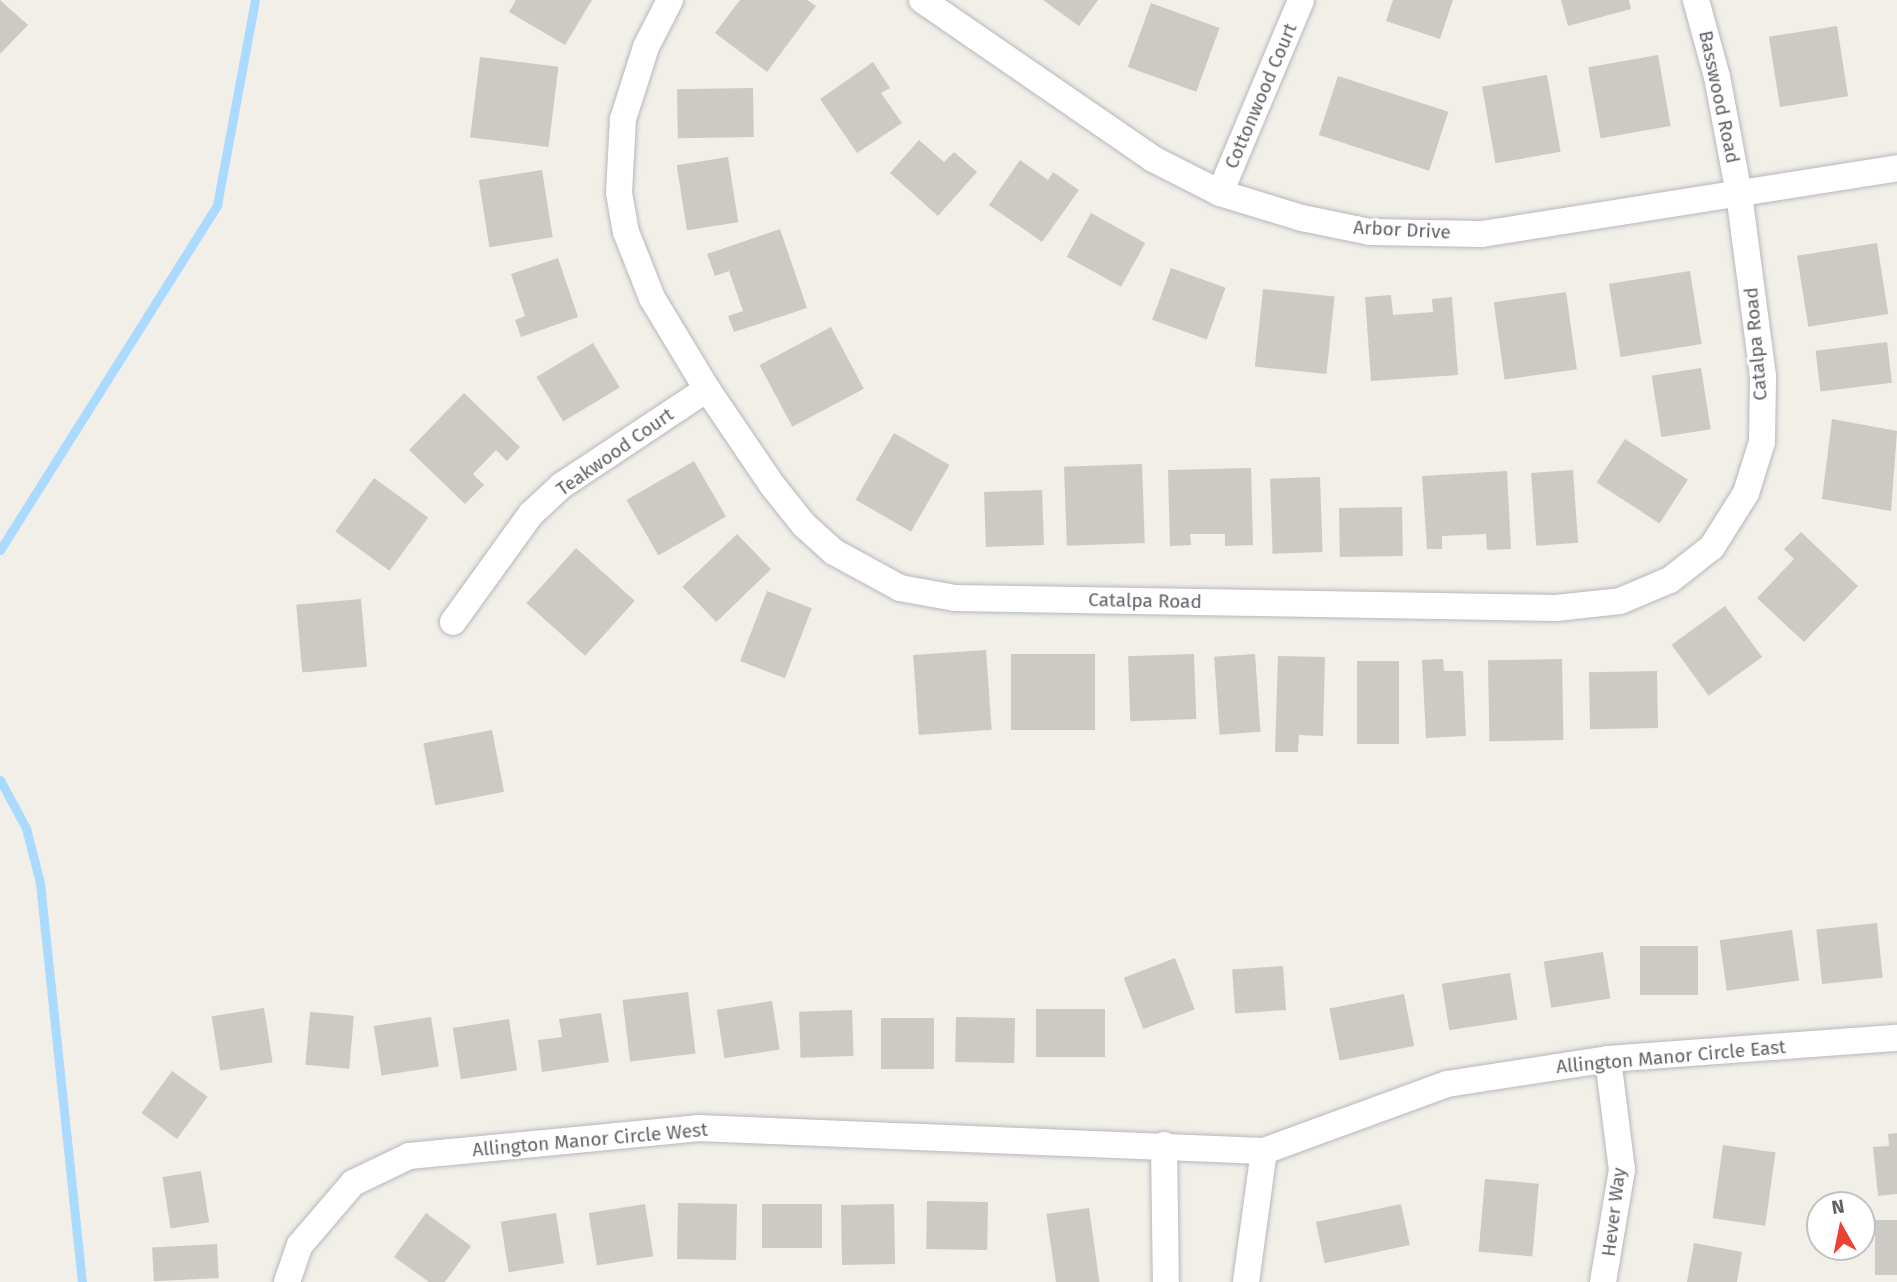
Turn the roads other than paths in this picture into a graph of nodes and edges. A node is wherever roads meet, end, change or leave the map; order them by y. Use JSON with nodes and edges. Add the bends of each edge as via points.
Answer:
{"nodes":[{"id":1,"x":670,"y":0,"type":"edge"},
{"id":2,"x":922,"y":0,"type":"edge"},
{"id":3,"x":1301,"y":0,"type":"edge"},
{"id":4,"x":1696,"y":0,"type":"edge"},
{"id":5,"x":1897,"y":168,"type":"edge"},
{"id":6,"x":1220,"y":192,"type":"junction"},
{"id":7,"x":1740,"y":194,"type":"junction"},
{"id":8,"x":707,"y":389,"type":"junction"},
{"id":9,"x":453,"y":622,"type":"dead end"},
{"id":10,"x":1897,"y":1038,"type":"edge"},
{"id":11,"x":1608,"y":1059,"type":"junction"},
{"id":12,"x":1164,"y":1145,"type":"junction"},
{"id":13,"x":1264,"y":1152,"type":"junction"},
{"id":14,"x":287,"y":1282,"type":"edge"},
{"id":15,"x":1166,"y":1282,"type":"edge"},
{"id":16,"x":1246,"y":1282,"type":"edge"},
{"id":17,"x":1603,"y":1282,"type":"edge"}],
"edges":[{"from":1,"to":8,"type":"street","name":"Catalpa Road","via":[[646,47],[623,119],[620,193],[626,232],[652,299]]},
{"from":2,"to":6,"type":"street","name":"Arbor Drive","via":[[1153,159]]},
{"from":3,"to":6,"type":"street","name":"Cottonwood Court"},
{"from":4,"to":7,"type":"street","name":"Basswood Road"},
{"from":5,"to":7,"type":"street","name":"Arbor Drive"},
{"from":6,"to":7,"type":"street","name":"Arbor Drive","via":[[1301,218],[1370,232],[1482,234]]},
{"from":7,"to":8,"type":"street","name":"Catalpa Road","via":[[1763,376],[1762,442],[1746,493],[1712,547],[1670,580],[1620,601],[1556,608],[956,598],[900,588],[834,552],[804,525]]},
{"from":8,"to":9,"type":"street","name":"Teakwood Court","via":[[561,486],[531,514]]},
{"from":10,"to":11,"type":"street","name":"Allington Manor Circle East"},
{"from":11,"to":13,"type":"street","name":"Allington Manor Circle East","via":[[1447,1084]]},
{"from":11,"to":17,"type":"street","name":"Hever Way","via":[[1622,1170]]},
{"from":12,"to":13,"type":"street","name":"Allington Manor Circle East"},
{"from":12,"to":14,"type":"street","name":"Allington Manor Circle West","via":[[698,1128],[409,1156],[352,1183],[300,1245]]},
{"from":12,"to":15,"type":"street"},
{"from":13,"to":16,"type":"street"}]}
